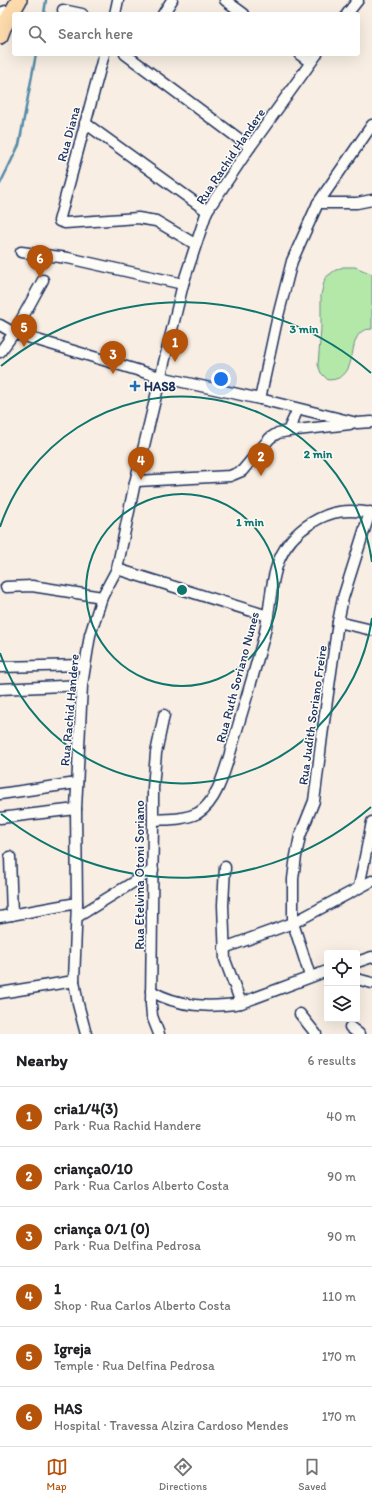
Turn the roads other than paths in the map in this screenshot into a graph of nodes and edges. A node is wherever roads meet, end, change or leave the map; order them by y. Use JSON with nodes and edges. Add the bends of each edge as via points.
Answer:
{"nodes":[{"id":1,"x":19,"y":0,"type":"edge"},
{"id":2,"x":118,"y":0,"type":"edge"},
{"id":3,"x":172,"y":0,"type":"edge"},
{"id":4,"x":225,"y":0,"type":"edge"},
{"id":5,"x":358,"y":0,"type":"edge"},
{"id":6,"x":63,"y":10,"type":"dead end"},
{"id":7,"x":72,"y":12,"type":"edge"},
{"id":8,"x":115,"y":12,"type":"edge"},
{"id":9,"x":164,"y":12,"type":"edge"},
{"id":10,"x":241,"y":12,"type":"edge"},
{"id":11,"x":349,"y":12,"type":"edge"},
{"id":12,"x":3,"y":18,"type":"edge"},
{"id":13,"x":103,"y":56,"type":"edge"},
{"id":14,"x":132,"y":56,"type":"edge"},
{"id":15,"x":313,"y":58,"type":"edge"},
{"id":16,"x":85,"y":123,"type":"junction"},
{"id":17,"x":372,"y":125,"type":"edge"},
{"id":18,"x":250,"y":147,"type":"junction"},
{"id":19,"x":372,"y":200,"type":"edge"},
{"id":20,"x":318,"y":203,"type":"junction"},
{"id":21,"x":207,"y":211,"type":"junction"},
{"id":22,"x":195,"y":244,"type":"junction"},
{"id":23,"x":21,"y":252,"type":"dead end"},
{"id":24,"x":43,"y":280,"type":"dead end"},
{"id":25,"x":183,"y":284,"type":"junction"},
{"id":26,"x":0,"y":325,"type":"edge"},
{"id":27,"x":14,"y":333,"type":"junction"},
{"id":28,"x":0,"y":352,"type":"edge"},
{"id":29,"x":160,"y":377,"type":"junction"},
{"id":30,"x":260,"y":399,"type":"junction"},
{"id":31,"x":298,"y":409,"type":"junction"},
{"id":32,"x":372,"y":422,"type":"edge"},
{"id":33,"x":357,"y":423,"type":"junction"},
{"id":34,"x":288,"y":431,"type":"junction"},
{"id":35,"x":136,"y":481,"type":"junction"},
{"id":36,"x":371,"y":513,"type":"edge"},
{"id":37,"x":117,"y":569,"type":"junction"},
{"id":38,"x":6,"y":587,"type":"dead end"},
{"id":39,"x":102,"y":597,"type":"junction"},
{"id":40,"x":268,"y":616,"type":"junction"},
{"id":41,"x":338,"y":622,"type":"junction"},
{"id":42,"x":372,"y":630,"type":"edge"},
{"id":43,"x":84,"y":665,"type":"junction"},
{"id":44,"x":0,"y":667,"type":"edge"},
{"id":45,"x":82,"y":685,"type":"junction"},
{"id":46,"x":0,"y":689,"type":"edge"},
{"id":47,"x":164,"y":715,"type":"dead end"},
{"id":48,"x":77,"y":781,"type":"junction"},
{"id":49,"x":5,"y":793,"type":"edge"},
{"id":50,"x":76,"y":809,"type":"junction"},
{"id":51,"x":0,"y":818,"type":"edge"},
{"id":52,"x":154,"y":820,"type":"junction"},
{"id":53,"x":372,"y":822,"type":"edge"},
{"id":54,"x":10,"y":857,"type":"dead end"},
{"id":55,"x":225,"y":867,"type":"dead end"},
{"id":56,"x":153,"y":870,"type":"junction"},
{"id":57,"x":372,"y":881,"type":"edge"},
{"id":58,"x":359,"y":887,"type":"junction"},
{"id":59,"x":77,"y":903,"type":"junction"},
{"id":60,"x":12,"y":915,"type":"junction"},
{"id":61,"x":0,"y":917,"type":"edge"},
{"id":62,"x":77,"y":917,"type":"junction"},
{"id":63,"x":294,"y":923,"type":"junction"},
{"id":64,"x":224,"y":948,"type":"junction"},
{"id":65,"x":372,"y":957,"type":"edge"},
{"id":66,"x":360,"y":961,"type":"edge"},
{"id":67,"x":324,"y":972,"type":"edge"},
{"id":68,"x":310,"y":976,"type":"junction"},
{"id":69,"x":360,"y":980,"type":"edge"},
{"id":70,"x":74,"y":981,"type":"junction"},
{"id":71,"x":372,"y":984,"type":"edge"},
{"id":72,"x":151,"y":991,"type":"junction"},
{"id":73,"x":0,"y":993,"type":"edge"},
{"id":74,"x":241,"y":1003,"type":"junction"},
{"id":75,"x":300,"y":1014,"type":"dead end"},
{"id":76,"x":350,"y":1027,"type":"dead end"},
{"id":77,"x":86,"y":1034,"type":"edge"},
{"id":78,"x":159,"y":1034,"type":"edge"},
{"id":79,"x":316,"y":1034,"type":"edge"},
{"id":80,"x":359,"y":1034,"type":"edge"}],
"edges":[{"from":1,"to":12,"type":"highway"},
{"from":2,"to":8,"type":"street"},
{"from":3,"to":9,"type":"street"},
{"from":4,"to":10,"type":"street"},
{"from":5,"to":11,"type":"street"},
{"from":6,"to":7,"type":"street"},
{"from":13,"to":16,"type":"street","name":"Rua Diana"},
{"from":14,"to":18,"type":"street"},
{"from":15,"to":18,"type":"street","name":"Rua Rachid Handere"},
{"from":16,"to":21,"type":"street"},
{"from":16,"to":22,"type":"street","name":"Rua Diana","via":[[59,221],[65,223],[138,218],[156,221]]},
{"from":17,"to":20,"type":"street"},
{"from":18,"to":21,"type":"street","name":"Rua Rachid Handere"},
{"from":19,"to":20,"type":"street"},
{"from":20,"to":30,"type":"street","via":[[292,260]]},
{"from":21,"to":22,"type":"street","name":"Rua Rachid Handere"},
{"from":22,"to":25,"type":"street","name":"Rua Rachid Handere"},
{"from":23,"to":25,"type":"street","via":[[68,258]]},
{"from":24,"to":27,"type":"street"},
{"from":25,"to":29,"type":"street","name":"Rua Rachid Handere"},
{"from":26,"to":27,"type":"street"},
{"from":27,"to":28,"type":"street"},
{"from":27,"to":29,"type":"street"},
{"from":29,"to":30,"type":"street"},
{"from":29,"to":35,"type":"street","name":"Rua Rachid Handere"},
{"from":30,"to":31,"type":"street"},
{"from":31,"to":33,"type":"street"},
{"from":31,"to":34,"type":"street"},
{"from":32,"to":33,"type":"street"},
{"from":33,"to":34,"type":"street"},
{"from":34,"to":35,"type":"street","via":[[270,438],[242,471],[230,476]]},
{"from":35,"to":37,"type":"street","name":"Rua Rachid Handere"},
{"from":36,"to":40,"type":"street","name":"Rua Ruth Soriano Nunes","via":[[346,510],[323,516],[302,529],[288,542],[272,581]]},
{"from":36,"to":41,"type":"street","name":"Rua Judith Soriano Freire","via":[[351,570]]},
{"from":37,"to":39,"type":"street","name":"Rua Rachid Handere"},
{"from":37,"to":40,"type":"street"},
{"from":38,"to":39,"type":"street","via":[[32,586]]},
{"from":39,"to":43,"type":"street","name":"Rua Rachid Handere"},
{"from":40,"to":52,"type":"street","name":"Rua Ruth Soriano Nunes","via":[[225,772],[211,802],[184,818]]},
{"from":41,"to":42,"type":"street"},
{"from":41,"to":63,"type":"street","name":"Rua Judith Soriano Freire","via":[[314,801],[300,836],[296,856],[293,879]]},
{"from":43,"to":44,"type":"street"},
{"from":43,"to":45,"type":"street","name":"Rua Rachid Handere"},
{"from":45,"to":46,"type":"street"},
{"from":45,"to":48,"type":"street","name":"Rua Rachid Handere"},
{"from":47,"to":52,"type":"street","name":"Rua Etelvina Otoni Soriano","via":[[156,753]]},
{"from":48,"to":49,"type":"street"},
{"from":48,"to":50,"type":"street","name":"Rua Rachid Handere"},
{"from":50,"to":51,"type":"street"},
{"from":50,"to":59,"type":"street","name":"Rua Rachid Handere"},
{"from":52,"to":56,"type":"street","name":"Rua Etelvina Otoni Soriano"},
{"from":53,"to":58,"type":"street"},
{"from":54,"to":60,"type":"street"},
{"from":55,"to":64,"type":"street"},
{"from":56,"to":62,"type":"street"},
{"from":56,"to":72,"type":"street","name":"Rua Etelvina Otoni Soriano"},
{"from":57,"to":58,"type":"street"},
{"from":58,"to":63,"type":"street"},
{"from":59,"to":60,"type":"street"},
{"from":59,"to":62,"type":"street","name":"Rua Rachid Handere"},
{"from":60,"to":61,"type":"street"},
{"from":62,"to":70,"type":"street","name":"Rua Rachid Handere"},
{"from":63,"to":64,"type":"street"},
{"from":63,"to":68,"type":"street","name":"Rua Judith Soriano Freire"},
{"from":64,"to":74,"type":"street","via":[[225,960]]},
{"from":65,"to":66,"type":"street"},
{"from":67,"to":68,"type":"street"},
{"from":68,"to":74,"type":"street"},
{"from":69,"to":71,"type":"street"},
{"from":70,"to":73,"type":"street"},
{"from":70,"to":77,"type":"street","name":"Rua Rachid Handere"},
{"from":72,"to":74,"type":"street","via":[[176,1003],[226,1006]]},
{"from":72,"to":78,"type":"street","name":"Rua Etelvina Otoni Soriano","via":[[152,1016]]},
{"from":75,"to":79,"type":"street"},
{"from":76,"to":80,"type":"street"}]}
